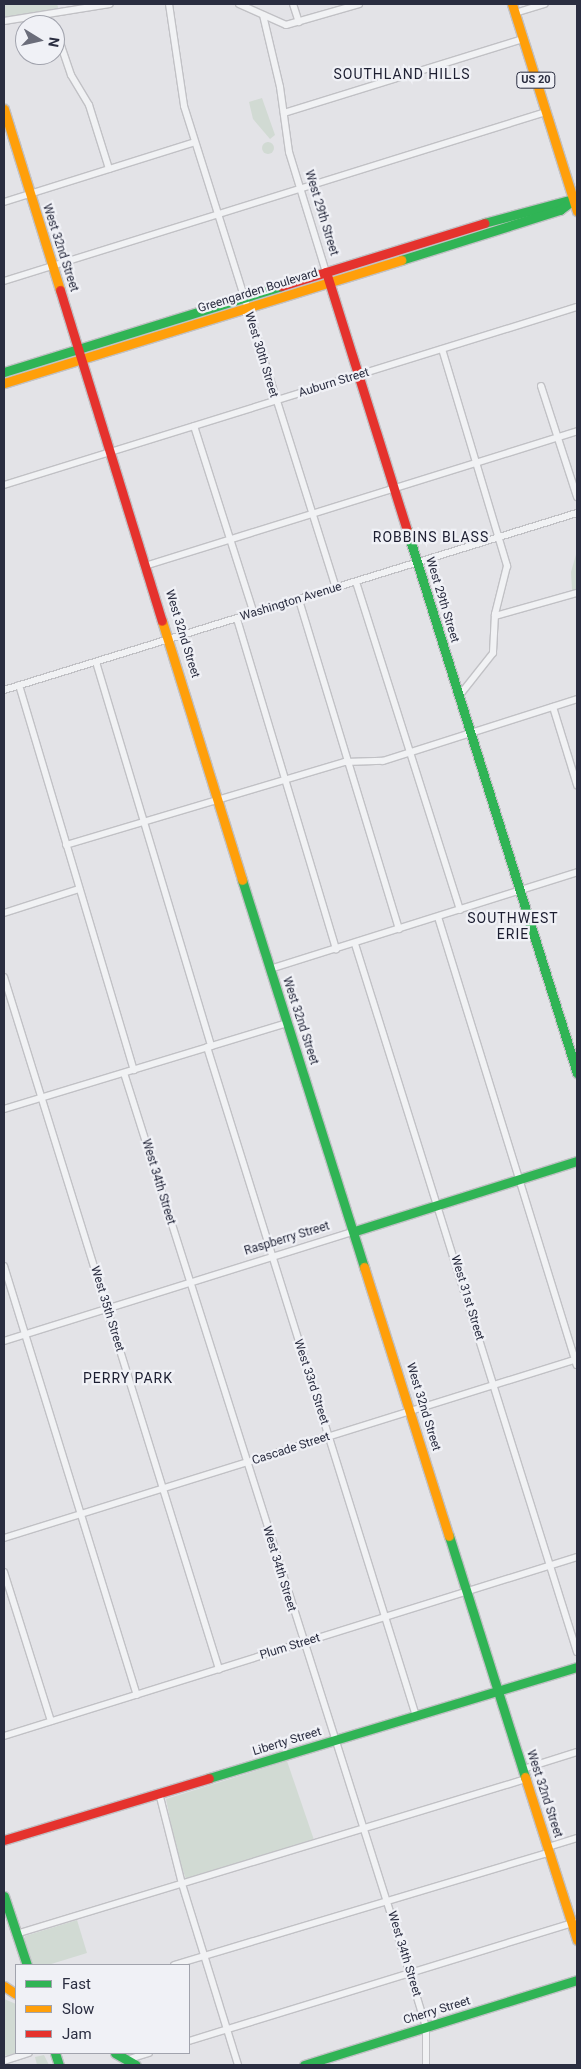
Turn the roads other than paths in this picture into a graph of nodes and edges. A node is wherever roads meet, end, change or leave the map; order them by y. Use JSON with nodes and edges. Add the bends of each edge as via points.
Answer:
{"nodes":[{"id":1,"x":110,"y":4,"type":"edge"},
{"id":2,"x":169,"y":4,"type":"edge"},
{"id":3,"x":239,"y":4,"type":"edge"},
{"id":4,"x":293,"y":4,"type":"edge"},
{"id":5,"x":359,"y":4,"type":"edge"},
{"id":6,"x":512,"y":4,"type":"edge"},
{"id":7,"x":545,"y":4,"type":"edge"},
{"id":8,"x":515,"y":13,"type":"junction"},
{"id":9,"x":51,"y":15,"type":"edge"},
{"id":10,"x":263,"y":15,"type":"junction"},
{"id":11,"x":299,"y":22,"type":"junction"},
{"id":12,"x":523,"y":39,"type":"junction"},
{"id":13,"x":65,"y":61,"type":"edge"},
{"id":14,"x":4,"y":110,"type":"edge"},
{"id":15,"x":546,"y":112,"type":"junction"},
{"id":16,"x":284,"y":113,"type":"junction"},
{"id":17,"x":195,"y":142,"type":"junction"},
{"id":18,"x":109,"y":169,"type":"junction"},
{"id":19,"x":300,"y":189,"type":"junction"},
{"id":20,"x":30,"y":194,"type":"junction"},
{"id":21,"x":575,"y":198,"type":"edge"},
{"id":22,"x":4,"y":202,"type":"edge"},
{"id":23,"x":577,"y":211,"type":"edge"},
{"id":24,"x":218,"y":214,"type":"junction"},
{"id":25,"x":53,"y":266,"type":"junction"},
{"id":26,"x":326,"y":272,"type":"junction"},
{"id":27,"x":4,"y":281,"type":"edge"},
{"id":28,"x":329,"y":282,"type":"junction"},
{"id":29,"x":244,"y":298,"type":"junction"},
{"id":30,"x":246,"y":307,"type":"junction"},
{"id":31,"x":577,"y":307,"type":"edge"},
{"id":32,"x":79,"y":349,"type":"junction"},
{"id":33,"x":442,"y":349,"type":"junction"},
{"id":34,"x":83,"y":358,"type":"junction"},
{"id":35,"x":4,"y":372,"type":"edge"},
{"id":36,"x":358,"y":375,"type":"junction"},
{"id":37,"x":4,"y":383,"type":"edge"},
{"id":38,"x":541,"y":386,"type":"dead end"},
{"id":39,"x":275,"y":401,"type":"junction"},
{"id":40,"x":194,"y":426,"type":"junction"},
{"id":41,"x":577,"y":431,"type":"edge"},
{"id":42,"x":557,"y":437,"type":"junction"},
{"id":43,"x":112,"y":452,"type":"junction"},
{"id":44,"x":476,"y":463,"type":"junction"},
{"id":45,"x":4,"y":485,"type":"edge"},
{"id":46,"x":394,"y":488,"type":"junction"},
{"id":47,"x":577,"y":497,"type":"edge"},
{"id":48,"x":577,"y":513,"type":"edge"},
{"id":49,"x":311,"y":514,"type":"junction"},
{"id":50,"x":499,"y":537,"type":"junction"},
{"id":51,"x":229,"y":540,"type":"junction"},
{"id":52,"x":418,"y":563,"type":"junction"},
{"id":53,"x":148,"y":565,"type":"junction"},
{"id":54,"x":356,"y":582,"type":"junction"},
{"id":55,"x":336,"y":588,"type":"junction"},
{"id":56,"x":577,"y":593,"type":"edge"},
{"id":57,"x":299,"y":600,"type":"junction"},
{"id":58,"x":254,"y":614,"type":"junction"},
{"id":59,"x":495,"y":616,"type":"junction"},
{"id":60,"x":237,"y":619,"type":"junction"},
{"id":61,"x":171,"y":640,"type":"junction"},
{"id":62,"x":96,"y":662,"type":"junction"},
{"id":63,"x":19,"y":685,"type":"junction"},
{"id":64,"x":4,"y":690,"type":"edge"},
{"id":65,"x":459,"y":696,"type":"junction"},
{"id":66,"x":577,"y":699,"type":"edge"},
{"id":67,"x":553,"y":707,"type":"junction"},
{"id":68,"x":471,"y":733,"type":"junction"},
{"id":69,"x":410,"y":752,"type":"junction"},
{"id":70,"x":348,"y":761,"type":"junction"},
{"id":71,"x":284,"y":780,"type":"junction"},
{"id":72,"x":577,"y":785,"type":"edge"},
{"id":73,"x":219,"y":800,"type":"junction"},
{"id":74,"x":144,"y":822,"type":"junction"},
{"id":75,"x":66,"y":845,"type":"junction"},
{"id":76,"x":577,"y":872,"type":"edge"},
{"id":77,"x":79,"y":889,"type":"junction"},
{"id":78,"x":520,"y":891,"type":"junction"},
{"id":79,"x":460,"y":910,"type":"junction"},
{"id":80,"x":4,"y":912,"type":"edge"},
{"id":81,"x":438,"y":917,"type":"junction"},
{"id":82,"x":399,"y":929,"type":"junction"},
{"id":83,"x":355,"y":944,"type":"junction"},
{"id":84,"x":336,"y":950,"type":"junction"},
{"id":85,"x":270,"y":969,"type":"junction"},
{"id":86,"x":4,"y":977,"type":"edge"},
{"id":87,"x":287,"y":1023,"type":"junction"},
{"id":88,"x":209,"y":1047,"type":"junction"},
{"id":89,"x":134,"y":1070,"type":"junction"},
{"id":90,"x":124,"y":1072,"type":"junction"},
{"id":91,"x":577,"y":1073,"type":"edge"},
{"id":92,"x":42,"y":1098,"type":"junction"},
{"id":93,"x":4,"y":1109,"type":"edge"},
{"id":94,"x":577,"y":1161,"type":"edge"},
{"id":95,"x":519,"y":1180,"type":"junction"},
{"id":96,"x":438,"y":1205,"type":"junction"},
{"id":97,"x":354,"y":1231,"type":"junction"},
{"id":98,"x":272,"y":1257,"type":"junction"},
{"id":99,"x":4,"y":1266,"type":"edge"},
{"id":100,"x":189,"y":1282,"type":"junction"},
{"id":101,"x":107,"y":1309,"type":"junction"},
{"id":102,"x":24,"y":1334,"type":"junction"},
{"id":103,"x":4,"y":1341,"type":"edge"},
{"id":104,"x":577,"y":1361,"type":"edge"},
{"id":105,"x":494,"y":1386,"type":"junction"},
{"id":106,"x":412,"y":1412,"type":"junction"},
{"id":107,"x":329,"y":1437,"type":"junction"},
{"id":108,"x":247,"y":1463,"type":"junction"},
{"id":109,"x":163,"y":1488,"type":"junction"},
{"id":110,"x":81,"y":1514,"type":"junction"},
{"id":111,"x":4,"y":1538,"type":"edge"},
{"id":112,"x":577,"y":1557,"type":"edge"},
{"id":113,"x":550,"y":1566,"type":"junction"},
{"id":114,"x":4,"y":1572,"type":"edge"},
{"id":115,"x":467,"y":1592,"type":"junction"},
{"id":116,"x":385,"y":1617,"type":"junction"},
{"id":117,"x":303,"y":1643,"type":"junction"},
{"id":118,"x":577,"y":1652,"type":"edge"},
{"id":119,"x":577,"y":1667,"type":"edge"},
{"id":120,"x":219,"y":1669,"type":"junction"},
{"id":121,"x":498,"y":1691,"type":"junction"},
{"id":122,"x":136,"y":1695,"type":"junction"},
{"id":123,"x":416,"y":1716,"type":"junction"},
{"id":124,"x":51,"y":1722,"type":"junction"},
{"id":125,"x":4,"y":1736,"type":"edge"},
{"id":126,"x":335,"y":1740,"type":"junction"},
{"id":127,"x":577,"y":1752,"type":"edge"},
{"id":128,"x":523,"y":1768,"type":"junction"},
{"id":129,"x":526,"y":1779,"type":"junction"},
{"id":130,"x":159,"y":1793,"type":"junction"},
{"id":131,"x":365,"y":1828,"type":"junction"},
{"id":132,"x":577,"y":1838,"type":"edge"},
{"id":133,"x":4,"y":1840,"type":"edge"},
{"id":134,"x":549,"y":1850,"type":"junction"},
{"id":135,"x":182,"y":1884,"type":"junction"},
{"id":136,"x":4,"y":1896,"type":"edge"},
{"id":137,"x":388,"y":1900,"type":"junction"},
{"id":138,"x":575,"y":1923,"type":"edge"},
{"id":139,"x":16,"y":1934,"type":"junction"},
{"id":140,"x":577,"y":1940,"type":"edge"},
{"id":141,"x":205,"y":1956,"type":"junction"},
{"id":142,"x":26,"y":1964,"type":"edge"},
{"id":143,"x":177,"y":1964,"type":"edge"},
{"id":144,"x":410,"y":1974,"type":"junction"},
{"id":145,"x":577,"y":1980,"type":"edge"},
{"id":146,"x":4,"y":1987,"type":"edge"},
{"id":147,"x":15,"y":1993,"type":"edge"},
{"id":148,"x":426,"y":2027,"type":"junction"},
{"id":149,"x":227,"y":2029,"type":"junction"},
{"id":150,"x":190,"y":2041,"type":"edge"},
{"id":151,"x":26,"y":2054,"type":"edge"},
{"id":152,"x":117,"y":2054,"type":"edge"},
{"id":153,"x":146,"y":2054,"type":"edge"},
{"id":154,"x":126,"y":2060,"type":"junction"},
{"id":155,"x":4,"y":2061,"type":"edge"},
{"id":156,"x":136,"y":2065,"type":"edge"},
{"id":157,"x":238,"y":2065,"type":"edge"},
{"id":158,"x":304,"y":2065,"type":"edge"},
{"id":159,"x":426,"y":2065,"type":"edge"}],
"edges":[{"from":1,"to":9,"type":"street"},
{"from":2,"to":17,"type":"street","name":"West 30th Street","via":[[181,93]]},
{"from":3,"to":10,"type":"street"},
{"from":4,"to":11,"type":"street"},
{"from":5,"to":11,"type":"street"},
{"from":6,"to":8,"type":"street","number":"US 20"},
{"from":7,"to":8,"type":"street"},
{"from":8,"to":12,"type":"street","number":"US 20"},
{"from":10,"to":11,"type":"street","via":[[284,25]]},
{"from":10,"to":16,"type":"street","name":"West 29th Street"},
{"from":12,"to":15,"type":"street","number":"US 20"},
{"from":12,"to":16,"type":"street"},
{"from":13,"to":18,"type":"street","via":[[90,110]]},
{"from":14,"to":20,"type":"street","name":"West 32nd Street"},
{"from":15,"to":19,"type":"street"},
{"from":15,"to":21,"type":"street","number":"US 20"},
{"from":16,"to":19,"type":"street","name":"West 29th Street","via":[[289,152]]},
{"from":17,"to":18,"type":"street"},
{"from":17,"to":24,"type":"street","name":"West 30th Street"},
{"from":18,"to":20,"type":"street"},
{"from":19,"to":24,"type":"street"},
{"from":19,"to":26,"type":"street","name":"West 29th Street"},
{"from":20,"to":22,"type":"street"},
{"from":20,"to":25,"type":"street","name":"West 32nd Street"},
{"from":21,"to":23,"type":"street","number":"US 20"},
{"from":21,"to":26,"type":"street","name":"Greengarden Boulevard","via":[[549,203]]},
{"from":21,"to":28,"type":"street","name":"Greengarden Boulevard","via":[[560,210]]},
{"from":24,"to":25,"type":"street"},
{"from":24,"to":29,"type":"street","name":"West 30th Street"},
{"from":25,"to":27,"type":"street"},
{"from":25,"to":32,"type":"street","name":"West 32nd Street"},
{"from":26,"to":28,"type":"street","name":"West 29th Street"},
{"from":26,"to":29,"type":"street","name":"Greengarden Boulevard"},
{"from":28,"to":30,"type":"street","name":"Greengarden Boulevard"},
{"from":28,"to":36,"type":"street","name":"West 29th Street"},
{"from":29,"to":30,"type":"street","name":"West 30th Street"},
{"from":29,"to":32,"type":"street","name":"Greengarden Boulevard"},
{"from":30,"to":34,"type":"street","name":"Greengarden Boulevard"},
{"from":30,"to":39,"type":"street","name":"West 30th Street"},
{"from":31,"to":33,"type":"street","name":"Auburn Street"},
{"from":32,"to":34,"type":"street","name":"West 32nd Street"},
{"from":32,"to":35,"type":"street","name":"Greengarden Boulevard"},
{"from":33,"to":36,"type":"street","name":"Auburn Street"},
{"from":33,"to":44,"type":"street"},
{"from":34,"to":37,"type":"street","name":"Greengarden Boulevard"},
{"from":34,"to":43,"type":"street","name":"West 32nd Street"},
{"from":36,"to":39,"type":"street","name":"Auburn Street"},
{"from":36,"to":46,"type":"street","name":"West 29th Street"},
{"from":38,"to":42,"type":"street"},
{"from":39,"to":40,"type":"street","name":"Auburn Street"},
{"from":39,"to":49,"type":"street","name":"West 30th Street"},
{"from":40,"to":43,"type":"street","name":"Auburn Street"},
{"from":40,"to":51,"type":"street"},
{"from":41,"to":42,"type":"street"},
{"from":42,"to":44,"type":"street"},
{"from":42,"to":47,"type":"street"},
{"from":43,"to":45,"type":"street","name":"Auburn Street"},
{"from":43,"to":53,"type":"street","name":"West 32nd Street"},
{"from":44,"to":46,"type":"street"},
{"from":44,"to":50,"type":"street"},
{"from":46,"to":49,"type":"street"},
{"from":46,"to":52,"type":"street","name":"West 29th Street"},
{"from":48,"to":50,"type":"street","name":"Washington Avenue"},
{"from":49,"to":51,"type":"street"},
{"from":49,"to":55,"type":"street","name":"West 30th Street"},
{"from":50,"to":52,"type":"street","name":"Washington Avenue"},
{"from":50,"to":59,"type":"street","via":[[507,572]]},
{"from":51,"to":53,"type":"street"},
{"from":51,"to":58,"type":"street"},
{"from":52,"to":54,"type":"street","name":"Washington Avenue"},
{"from":52,"to":65,"type":"street","name":"West 29th Street"},
{"from":53,"to":61,"type":"street","name":"West 32nd Street"},
{"from":54,"to":55,"type":"street","name":"Washington Avenue"},
{"from":54,"to":69,"type":"street"},
{"from":55,"to":57,"type":"street","name":"Washington Avenue"},
{"from":56,"to":59,"type":"street"},
{"from":57,"to":58,"type":"street","name":"Washington Avenue"},
{"from":57,"to":70,"type":"street"},
{"from":58,"to":60,"type":"street","name":"Washington Avenue"},
{"from":59,"to":65,"type":"street","via":[[493,653]]},
{"from":60,"to":61,"type":"street","name":"Washington Avenue"},
{"from":60,"to":71,"type":"street"},
{"from":61,"to":62,"type":"street","name":"Washington Avenue"},
{"from":61,"to":73,"type":"street","name":"West 32nd Street"},
{"from":62,"to":63,"type":"street","name":"Washington Avenue"},
{"from":62,"to":74,"type":"street","name":"West 33rd Street"},
{"from":63,"to":64,"type":"street","name":"Washington Avenue"},
{"from":63,"to":75,"type":"street"},
{"from":65,"to":68,"type":"street","name":"West 29th Street"},
{"from":66,"to":67,"type":"street"},
{"from":67,"to":68,"type":"street"},
{"from":67,"to":72,"type":"street"},
{"from":68,"to":69,"type":"street"},
{"from":68,"to":78,"type":"street","name":"West 29th Street"},
{"from":69,"to":70,"type":"street","via":[[379,762]]},
{"from":69,"to":79,"type":"street"},
{"from":70,"to":71,"type":"street"},
{"from":70,"to":82,"type":"street"},
{"from":71,"to":73,"type":"street"},
{"from":71,"to":84,"type":"street"},
{"from":73,"to":74,"type":"street"},
{"from":73,"to":85,"type":"street","name":"West 32nd Street"},
{"from":74,"to":75,"type":"street"},
{"from":74,"to":88,"type":"street","name":"West 33rd Street"},
{"from":75,"to":77,"type":"street"},
{"from":76,"to":78,"type":"street"},
{"from":77,"to":80,"type":"street"},
{"from":77,"to":89,"type":"street"},
{"from":78,"to":79,"type":"street"},
{"from":78,"to":91,"type":"street","name":"West 29th Street"},
{"from":79,"to":81,"type":"street"},
{"from":81,"to":82,"type":"street"},
{"from":81,"to":95,"type":"street"},
{"from":82,"to":83,"type":"street"},
{"from":83,"to":84,"type":"street"},
{"from":83,"to":96,"type":"street","name":"West 31st Street"},
{"from":84,"to":85,"type":"street"},
{"from":85,"to":87,"type":"street","name":"West 32nd Street"},
{"from":86,"to":92,"type":"street","name":"West 35th Street"},
{"from":87,"to":88,"type":"street"},
{"from":87,"to":97,"type":"street","name":"West 32nd Street"},
{"from":88,"to":89,"type":"street"},
{"from":88,"to":98,"type":"street","name":"West 33rd Street"},
{"from":89,"to":90,"type":"street"},
{"from":90,"to":92,"type":"street"},
{"from":90,"to":100,"type":"street","name":"West 34th Street"},
{"from":92,"to":93,"type":"street"},
{"from":92,"to":101,"type":"street","name":"West 35th Street"},
{"from":94,"to":95,"type":"street","name":"Raspberry Street"},
{"from":95,"to":96,"type":"street","name":"Raspberry Street"},
{"from":95,"to":104,"type":"street"},
{"from":96,"to":97,"type":"street","name":"Raspberry Street"},
{"from":96,"to":105,"type":"street","name":"West 31st Street"},
{"from":97,"to":98,"type":"street","name":"Raspberry Street"},
{"from":97,"to":106,"type":"street","name":"West 32nd Street"},
{"from":98,"to":100,"type":"street","name":"Raspberry Street"},
{"from":98,"to":107,"type":"street","name":"West 33rd Street"},
{"from":99,"to":102,"type":"street"},
{"from":100,"to":101,"type":"street","name":"Raspberry Street"},
{"from":100,"to":108,"type":"street","name":"West 34th Street"},
{"from":101,"to":102,"type":"street","name":"Raspberry Street"},
{"from":101,"to":109,"type":"street","name":"West 35th Street"},
{"from":102,"to":103,"type":"street","name":"Raspberry Street"},
{"from":102,"to":110,"type":"street"},
{"from":104,"to":105,"type":"street","name":"Cascade Street"},
{"from":105,"to":106,"type":"street","name":"Cascade Street"},
{"from":105,"to":113,"type":"street","name":"West 31st Street"},
{"from":106,"to":107,"type":"street","name":"Cascade Street"},
{"from":106,"to":115,"type":"street","name":"West 32nd Street"},
{"from":107,"to":108,"type":"street","name":"Cascade Street"},
{"from":107,"to":116,"type":"street","name":"West 33rd Street"},
{"from":108,"to":109,"type":"street","name":"Cascade Street"},
{"from":108,"to":117,"type":"street","name":"West 34th Street"},
{"from":109,"to":110,"type":"street","name":"Cascade Street"},
{"from":109,"to":120,"type":"street","name":"West 35th Street"},
{"from":110,"to":111,"type":"street","name":"Cascade Street"},
{"from":110,"to":122,"type":"street"},
{"from":112,"to":113,"type":"street","name":"Plum Street"},
{"from":113,"to":115,"type":"street","name":"Plum Street"},
{"from":113,"to":118,"type":"street","name":"West 31st Street"},
{"from":114,"to":124,"type":"street"},
{"from":115,"to":116,"type":"street","name":"Plum Street"},
{"from":115,"to":121,"type":"street","name":"West 32nd Street"},
{"from":116,"to":117,"type":"street","name":"Plum Street"},
{"from":116,"to":123,"type":"street","name":"West 33rd Street"},
{"from":117,"to":120,"type":"street","name":"Plum Street"},
{"from":117,"to":126,"type":"street","name":"West 34th Street"},
{"from":119,"to":121,"type":"street","name":"Liberty Street"},
{"from":120,"to":122,"type":"street","name":"Plum Street"},
{"from":121,"to":123,"type":"street","name":"Liberty Street"},
{"from":121,"to":128,"type":"street","name":"West 32nd Street"},
{"from":122,"to":124,"type":"street","name":"Plum Street"},
{"from":123,"to":126,"type":"street","name":"Liberty Street"},
{"from":124,"to":125,"type":"street","name":"Plum Street"},
{"from":126,"to":130,"type":"street","name":"Liberty Street"},
{"from":126,"to":131,"type":"street","name":"West 34th Street"},
{"from":127,"to":128,"type":"street"},
{"from":128,"to":129,"type":"street","name":"West 32nd Street"},
{"from":129,"to":131,"type":"street"},
{"from":129,"to":134,"type":"street","name":"West 32nd Street"},
{"from":130,"to":133,"type":"street","name":"Liberty Street"},
{"from":130,"to":135,"type":"street"},
{"from":131,"to":135,"type":"street"},
{"from":131,"to":137,"type":"street","name":"West 34th Street"},
{"from":132,"to":134,"type":"street"},
{"from":134,"to":137,"type":"street"},
{"from":134,"to":138,"type":"street","name":"West 32nd Street"},
{"from":135,"to":139,"type":"street"},
{"from":135,"to":141,"type":"street"},
{"from":136,"to":139,"type":"street"},
{"from":137,"to":141,"type":"street"},
{"from":137,"to":144,"type":"street","name":"West 34th Street"},
{"from":138,"to":140,"type":"street","name":"West 32nd Street"},
{"from":138,"to":144,"type":"street"},
{"from":139,"to":142,"type":"street"},
{"from":141,"to":143,"type":"street"},
{"from":141,"to":149,"type":"street"},
{"from":144,"to":148,"type":"street","name":"West 34th Street"},
{"from":144,"to":149,"type":"street"},
{"from":145,"to":148,"type":"street","name":"Cherry Street"},
{"from":146,"to":147,"type":"street"},
{"from":148,"to":158,"type":"street","name":"Cherry Street"},
{"from":148,"to":159,"type":"street","name":"West 34th Street"},
{"from":149,"to":150,"type":"street"},
{"from":149,"to":157,"type":"street"},
{"from":151,"to":155,"type":"street"},
{"from":152,"to":154,"type":"street"},
{"from":153,"to":154,"type":"street"},
{"from":154,"to":156,"type":"street"}]}
